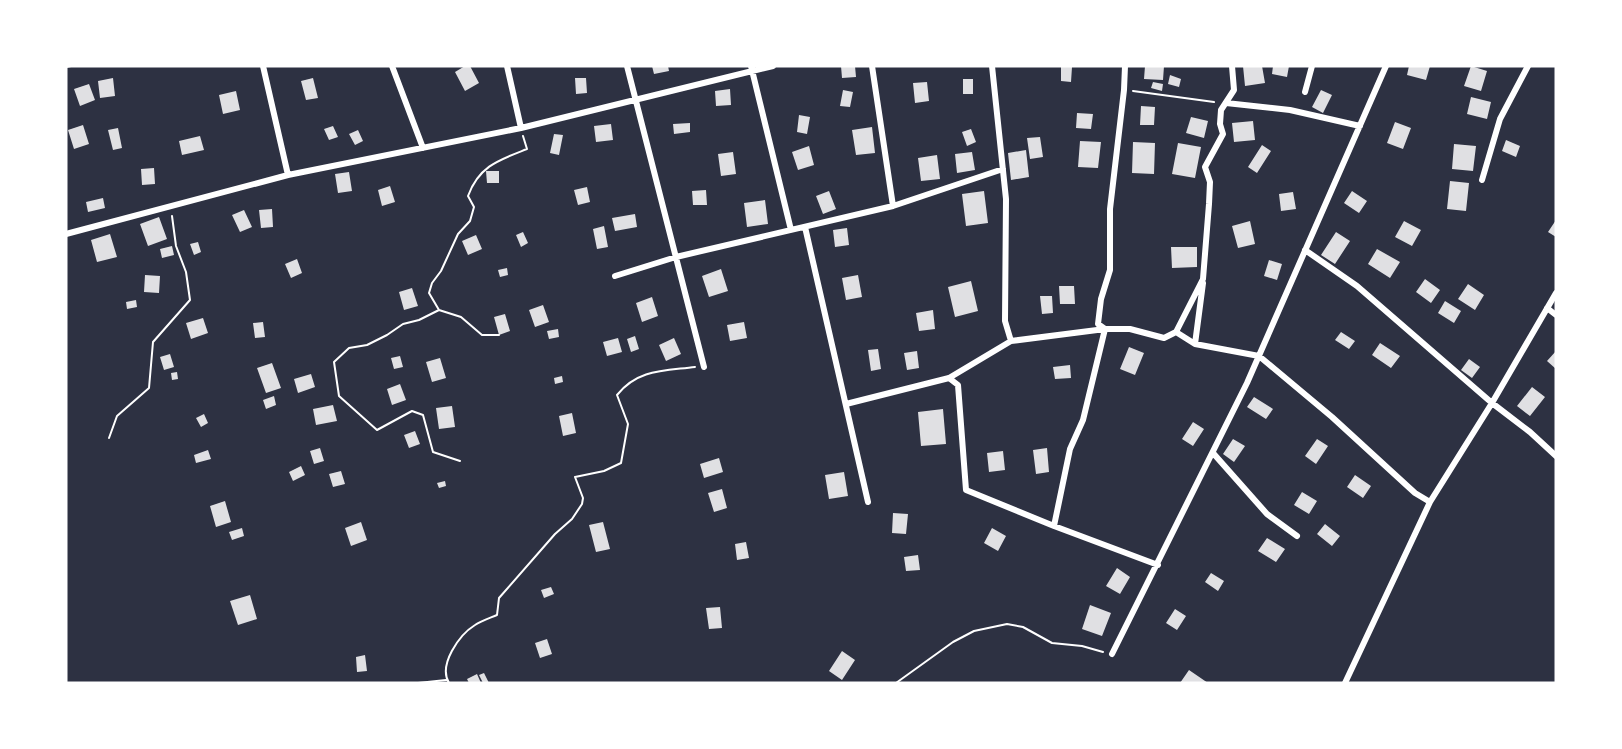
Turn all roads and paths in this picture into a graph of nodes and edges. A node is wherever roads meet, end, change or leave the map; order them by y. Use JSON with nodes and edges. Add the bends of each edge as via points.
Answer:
{"nodes":[{"id":1,"x":71,"y":66,"type":"edge"},
{"id":2,"x":263,"y":66,"type":"edge"},
{"id":3,"x":392,"y":66,"type":"edge"},
{"id":4,"x":507,"y":66,"type":"edge"},
{"id":5,"x":627,"y":66,"type":"edge"},
{"id":6,"x":773,"y":66,"type":"edge"},
{"id":7,"x":872,"y":66,"type":"edge"},
{"id":8,"x":992,"y":66,"type":"edge"},
{"id":9,"x":1125,"y":66,"type":"edge"},
{"id":10,"x":1232,"y":66,"type":"edge"},
{"id":11,"x":1312,"y":66,"type":"edge"},
{"id":12,"x":1386,"y":66,"type":"edge"},
{"id":13,"x":1528,"y":66,"type":"edge"},
{"id":14,"x":66,"y":67,"type":"edge"},
{"id":15,"x":752,"y":68,"type":"edge"},
{"id":16,"x":1124,"y":90,"type":"junction"},
{"id":17,"x":1305,"y":92,"type":"dead end"},
{"id":18,"x":636,"y":99,"type":"junction"},
{"id":19,"x":1226,"y":103,"type":"junction"},
{"id":20,"x":1360,"y":126,"type":"junction"},
{"id":21,"x":521,"y":128,"type":"junction"},
{"id":22,"x":423,"y":148,"type":"junction"},
{"id":23,"x":1003,"y":169,"type":"junction"},
{"id":24,"x":288,"y":175,"type":"junction"},
{"id":25,"x":1482,"y":180,"type":"dead end"},
{"id":26,"x":893,"y":206,"type":"junction"},
{"id":27,"x":171,"y":207,"type":"junction"},
{"id":28,"x":805,"y":227,"type":"junction"},
{"id":29,"x":790,"y":230,"type":"junction"},
{"id":30,"x":66,"y":234,"type":"edge"},
{"id":31,"x":1305,"y":250,"type":"junction"},
{"id":32,"x":676,"y":257,"type":"junction"},
{"id":33,"x":615,"y":276,"type":"dead end"},
{"id":34,"x":1203,"y":279,"type":"junction"},
{"id":35,"x":1556,"y":293,"type":"edge"},
{"id":36,"x":1547,"y":308,"type":"junction"},
{"id":37,"x":439,"y":310,"type":"junction"},
{"id":38,"x":1556,"y":315,"type":"edge"},
{"id":39,"x":1105,"y":329,"type":"junction"},
{"id":40,"x":1176,"y":333,"type":"junction"},
{"id":41,"x":499,"y":335,"type":"dead end"},
{"id":42,"x":1011,"y":341,"type":"junction"},
{"id":43,"x":1195,"y":344,"type":"junction"},
{"id":44,"x":1259,"y":356,"type":"junction"},
{"id":45,"x":704,"y":366,"type":"joint"},
{"id":46,"x":949,"y":378,"type":"junction"},
{"id":47,"x":1492,"y":403,"type":"junction"},
{"id":48,"x":846,"y":404,"type":"junction"},
{"id":49,"x":109,"y":438,"type":"dead end"},
{"id":50,"x":1213,"y":453,"type":"junction"},
{"id":51,"x":1556,"y":456,"type":"edge"},
{"id":52,"x":460,"y":462,"type":"dead end"},
{"id":53,"x":868,"y":502,"type":"dead end"},
{"id":54,"x":1430,"y":502,"type":"junction"},
{"id":55,"x":1054,"y":526,"type":"junction"},
{"id":56,"x":1297,"y":536,"type":"dead end"},
{"id":57,"x":1158,"y":565,"type":"junction"},
{"id":58,"x":1112,"y":654,"type":"joint"},
{"id":59,"x":448,"y":681,"type":"edge"},
{"id":60,"x":418,"y":683,"type":"edge"},
{"id":61,"x":896,"y":683,"type":"edge"},
{"id":62,"x":1345,"y":683,"type":"edge"}],
"edges":[{"from":1,"to":14,"type":"path"},
{"from":2,"to":24,"type":"street"},
{"from":3,"to":22,"type":"street"},
{"from":4,"to":21,"type":"street"},
{"from":5,"to":18,"type":"street"},
{"from":6,"to":15,"type":"street"},
{"from":7,"to":26,"type":"street"},
{"from":8,"to":23,"type":"street"},
{"from":9,"to":16,"type":"street"},
{"from":10,"to":19,"type":"street","via":[[1234,90]]},
{"from":11,"to":17,"type":"street"},
{"from":12,"to":20,"type":"street"},
{"from":13,"to":25,"type":"street","via":[[1500,119]]},
{"from":15,"to":18,"type":"street"},
{"from":15,"to":29,"type":"street"},
{"from":16,"to":19,"type":"path"},
{"from":16,"to":39,"type":"street","via":[[1110,209],[1110,270],[1098,324]]},
{"from":18,"to":21,"type":"street"},
{"from":18,"to":32,"type":"street"},
{"from":19,"to":20,"type":"street","via":[[1290,110]]},
{"from":19,"to":34,"type":"street","via":[[1221,110],[1223,135],[1205,167],[1209,204]]},
{"from":20,"to":31,"type":"street"},
{"from":21,"to":22,"type":"street"},
{"from":21,"to":37,"type":"path","via":[[527,149],[491,163],[474,181],[468,196],[474,207],[470,221],[458,234],[429,293]]},
{"from":22,"to":24,"type":"street"},
{"from":23,"to":26,"type":"street"},
{"from":23,"to":42,"type":"street","via":[[1005,321]]},
{"from":24,"to":27,"type":"street"},
{"from":26,"to":28,"type":"street"},
{"from":27,"to":30,"type":"street"},
{"from":27,"to":49,"type":"path","via":[[190,300],[153,342],[149,388],[117,416]]},
{"from":28,"to":29,"type":"street"},
{"from":28,"to":48,"type":"street"},
{"from":29,"to":32,"type":"street"},
{"from":31,"to":44,"type":"street"},
{"from":31,"to":47,"type":"street","via":[[1357,286]]},
{"from":32,"to":33,"type":"street"},
{"from":32,"to":45,"type":"street"},
{"from":34,"to":40,"type":"street"},
{"from":34,"to":43,"type":"street"},
{"from":35,"to":36,"type":"street"},
{"from":36,"to":38,"type":"street"},
{"from":36,"to":47,"type":"street"},
{"from":37,"to":41,"type":"path","via":[[461,317],[482,335]]},
{"from":37,"to":52,"type":"path","via":[[403,324],[367,345],[348,348],[334,362],[339,396],[377,430],[412,411],[423,415],[433,452]]},
{"from":39,"to":40,"type":"street","via":[[1130,329],[1164,338]]},
{"from":39,"to":42,"type":"street"},
{"from":39,"to":55,"type":"street","via":[[1083,420],[1070,449]]},
{"from":40,"to":43,"type":"street"},
{"from":42,"to":46,"type":"street"},
{"from":43,"to":44,"type":"street"},
{"from":44,"to":50,"type":"street"},
{"from":44,"to":54,"type":"street"},
{"from":45,"to":59,"type":"path","via":[[654,372],[627,382],[617,395],[628,424],[621,464],[575,477],[582,504],[499,598],[497,615],[472,626],[456,646],[446,663]]},
{"from":46,"to":48,"type":"street"},
{"from":46,"to":55,"type":"street","via":[[958,385],[966,490]]},
{"from":47,"to":51,"type":"street"},
{"from":47,"to":54,"type":"street"},
{"from":48,"to":53,"type":"street"},
{"from":50,"to":56,"type":"street","via":[[1267,514]]},
{"from":50,"to":57,"type":"street"},
{"from":54,"to":62,"type":"street"},
{"from":55,"to":57,"type":"street"},
{"from":57,"to":58,"type":"street"},
{"from":58,"to":61,"type":"path","via":[[1052,643],[1023,627],[1007,624],[974,631],[953,642]]},
{"from":59,"to":60,"type":"path"}]}
